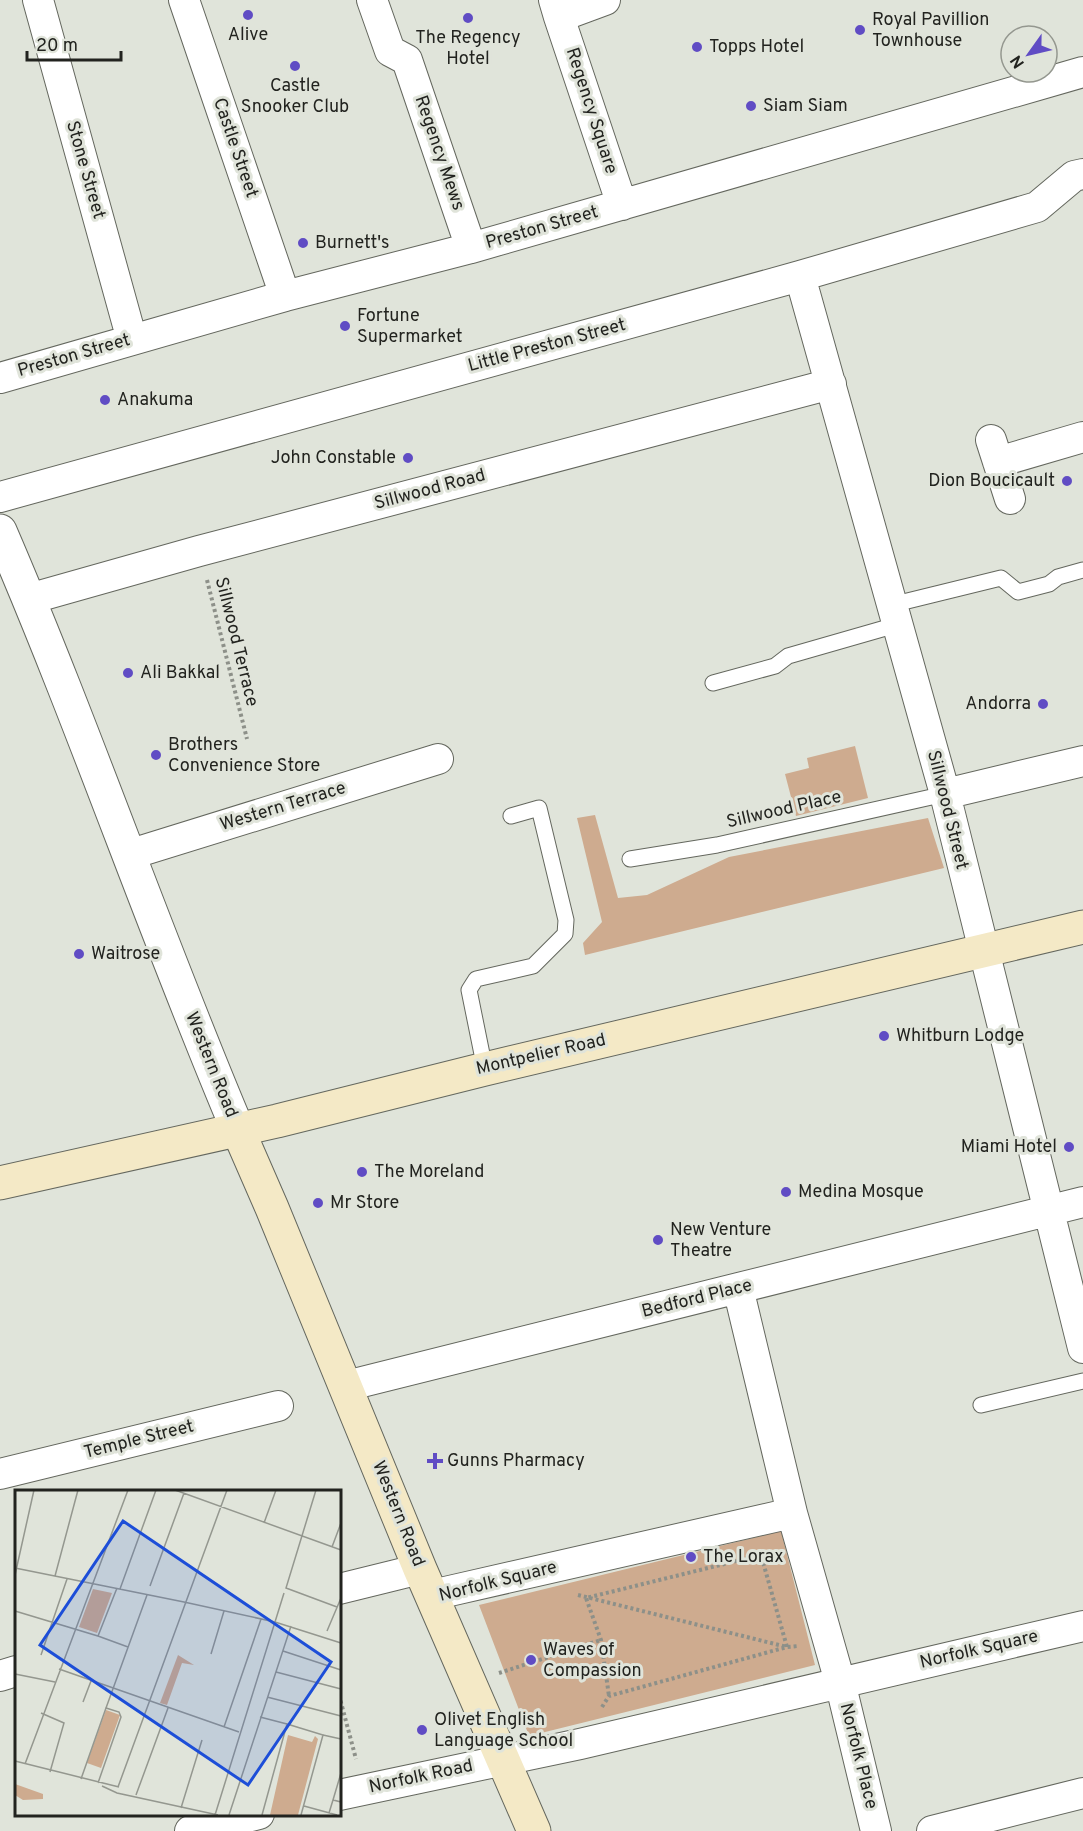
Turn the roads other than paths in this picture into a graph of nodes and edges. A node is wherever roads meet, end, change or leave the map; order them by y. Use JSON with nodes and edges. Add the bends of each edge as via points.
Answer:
{"nodes":[{"id":1,"x":38,"y":0,"type":"edge"},
{"id":2,"x":184,"y":0,"type":"edge"},
{"id":3,"x":372,"y":0,"type":"edge"},
{"id":4,"x":605,"y":0,"type":"edge"},
{"id":5,"x":557,"y":8,"type":"edge"},
{"id":6,"x":1083,"y":72,"type":"edge"},
{"id":7,"x":1083,"y":174,"type":"edge"},
{"id":8,"x":622,"y":205,"type":"junction"},
{"id":9,"x":471,"y":248,"type":"junction"},
{"id":10,"x":800,"y":276,"type":"junction"},
{"id":11,"x":285,"y":296,"type":"junction"},
{"id":12,"x":132,"y":340,"type":"junction"},
{"id":13,"x":0,"y":378,"type":"edge"},
{"id":14,"x":831,"y":384,"type":"junction"},
{"id":15,"x":1083,"y":437,"type":"edge"},
{"id":16,"x":0,"y":497,"type":"edge"},
{"id":17,"x":1010,"y":499,"type":"dead end"},
{"id":18,"x":0,"y":531,"type":"edge"},
{"id":19,"x":1083,"y":570,"type":"edge"},
{"id":20,"x":29,"y":599,"type":"junction"},
{"id":21,"x":894,"y":615,"type":"junction"},
{"id":22,"x":713,"y":683,"type":"dead end"},
{"id":23,"x":438,"y":759,"type":"dead end"},
{"id":24,"x":1083,"y":761,"type":"edge"},
{"id":25,"x":945,"y":794,"type":"junction"},
{"id":26,"x":511,"y":816,"type":"dead end"},
{"id":27,"x":128,"y":855,"type":"junction"},
{"id":28,"x":630,"y":859,"type":"dead end"},
{"id":29,"x":1083,"y":927,"type":"edge"},
{"id":30,"x":982,"y":951,"type":"junction"},
{"id":31,"x":485,"y":1069,"type":"junction"},
{"id":32,"x":238,"y":1130,"type":"junction"},
{"id":33,"x":0,"y":1183,"type":"edge"},
{"id":34,"x":1083,"y":1202,"type":"edge"},
{"id":35,"x":1049,"y":1211,"type":"junction"},
{"id":36,"x":738,"y":1288,"type":"junction"},
{"id":37,"x":1083,"y":1348,"type":"edge"},
{"id":38,"x":1083,"y":1381,"type":"edge"},
{"id":39,"x":346,"y":1386,"type":"junction"},
{"id":40,"x":981,"y":1405,"type":"dead end"},
{"id":41,"x":278,"y":1406,"type":"dead end"},
{"id":42,"x":0,"y":1474,"type":"edge"},
{"id":43,"x":792,"y":1513,"type":"junction"},
{"id":44,"x":426,"y":1582,"type":"junction"},
{"id":45,"x":340,"y":1589,"type":"edge"},
{"id":46,"x":1083,"y":1626,"type":"edge"},
{"id":47,"x":15,"y":1671,"type":"edge"},
{"id":48,"x":0,"y":1676,"type":"edge"},
{"id":49,"x":840,"y":1682,"type":"junction"},
{"id":50,"x":502,"y":1760,"type":"junction"},
{"id":51,"x":352,"y":1792,"type":"edge"},
{"id":52,"x":1083,"y":1793,"type":"edge"},
{"id":53,"x":255,"y":1816,"type":"edge"},
{"id":54,"x":190,"y":1831,"type":"edge"},
{"id":55,"x":534,"y":1831,"type":"edge"},
{"id":56,"x":876,"y":1831,"type":"edge"},
{"id":57,"x":932,"y":1831,"type":"edge"}],
"edges":[{"from":1,"to":12,"type":"street","name":"Stone Street"},
{"from":2,"to":11,"type":"street","name":"Castle Street"},
{"from":3,"to":9,"type":"street","name":"Regency Mews","via":[[390,51],[407,60]]},
{"from":4,"to":5,"type":"street","name":"Regency Square"},
{"from":5,"to":8,"type":"street","name":"Regency Square"},
{"from":6,"to":8,"type":"street","name":"Preston Street"},
{"from":7,"to":10,"type":"street","name":"Little Preston Street","via":[[1074,176],[1037,207]]},
{"from":8,"to":9,"type":"street","name":"Preston Street"},
{"from":9,"to":11,"type":"street","name":"Preston Street"},
{"from":10,"to":14,"type":"street","name":"Sillwood Street"},
{"from":10,"to":16,"type":"street","name":"Little Preston Street"},
{"from":11,"to":12,"type":"street","name":"Preston Street"},
{"from":12,"to":13,"type":"street","name":"Preston Street"},
{"from":14,"to":20,"type":"street","name":"Sillwood Road"},
{"from":14,"to":21,"type":"street","name":"Sillwood Street"},
{"from":15,"to":17,"type":"street","via":[[995,451]]},
{"from":18,"to":20,"type":"street","name":"Western Road"},
{"from":19,"to":21,"type":"lane","via":[[1017,592],[1001,578]]},
{"from":20,"to":27,"type":"street","name":"Western Road"},
{"from":21,"to":22,"type":"lane","via":[[788,656],[775,666]]},
{"from":21,"to":25,"type":"street","name":"Sillwood Street"},
{"from":23,"to":27,"type":"street","name":"Western Terrace"},
{"from":24,"to":25,"type":"street"},
{"from":25,"to":28,"type":"lane","name":"Sillwood Place","via":[[717,845]]},
{"from":25,"to":30,"type":"street","name":"Sillwood Street"},
{"from":26,"to":31,"type":"lane","via":[[539,808],[566,920],[565,934],[533,966],[476,979],[469,990]]},
{"from":27,"to":32,"type":"street","name":"Western Road"},
{"from":29,"to":30,"type":"main road","name":"Montpelier Road"},
{"from":30,"to":31,"type":"main road","name":"Montpelier Road"},
{"from":30,"to":35,"type":"street","name":"Sillwood Street"},
{"from":31,"to":32,"type":"main road","name":"Montpelier Road"},
{"from":32,"to":33,"type":"main road","name":"Montpelier Road"},
{"from":32,"to":39,"type":"main road","name":"Western Road"},
{"from":34,"to":35,"type":"street","name":"Bedford Place"},
{"from":35,"to":36,"type":"street","name":"Bedford Place"},
{"from":35,"to":37,"type":"street","name":"Sillwood Street"},
{"from":36,"to":39,"type":"street","name":"Bedford Place"},
{"from":36,"to":43,"type":"street"},
{"from":38,"to":40,"type":"lane"},
{"from":39,"to":44,"type":"main road","name":"Western Road"},
{"from":41,"to":42,"type":"street","name":"Temple Street"},
{"from":43,"to":44,"type":"street","name":"Norfolk Square"},
{"from":43,"to":49,"type":"street"},
{"from":44,"to":45,"type":"street"},
{"from":44,"to":50,"type":"main road","name":"Norfolk Square"},
{"from":46,"to":49,"type":"street","name":"Norfolk Square"},
{"from":47,"to":48,"type":"street"},
{"from":49,"to":50,"type":"street","name":"Norfolk Square"},
{"from":49,"to":56,"type":"street","name":"Norfolk Place"},
{"from":50,"to":51,"type":"street","name":"Norfolk Road"},
{"from":50,"to":55,"type":"main road"},
{"from":52,"to":57,"type":"street"},
{"from":53,"to":54,"type":"street"}]}
